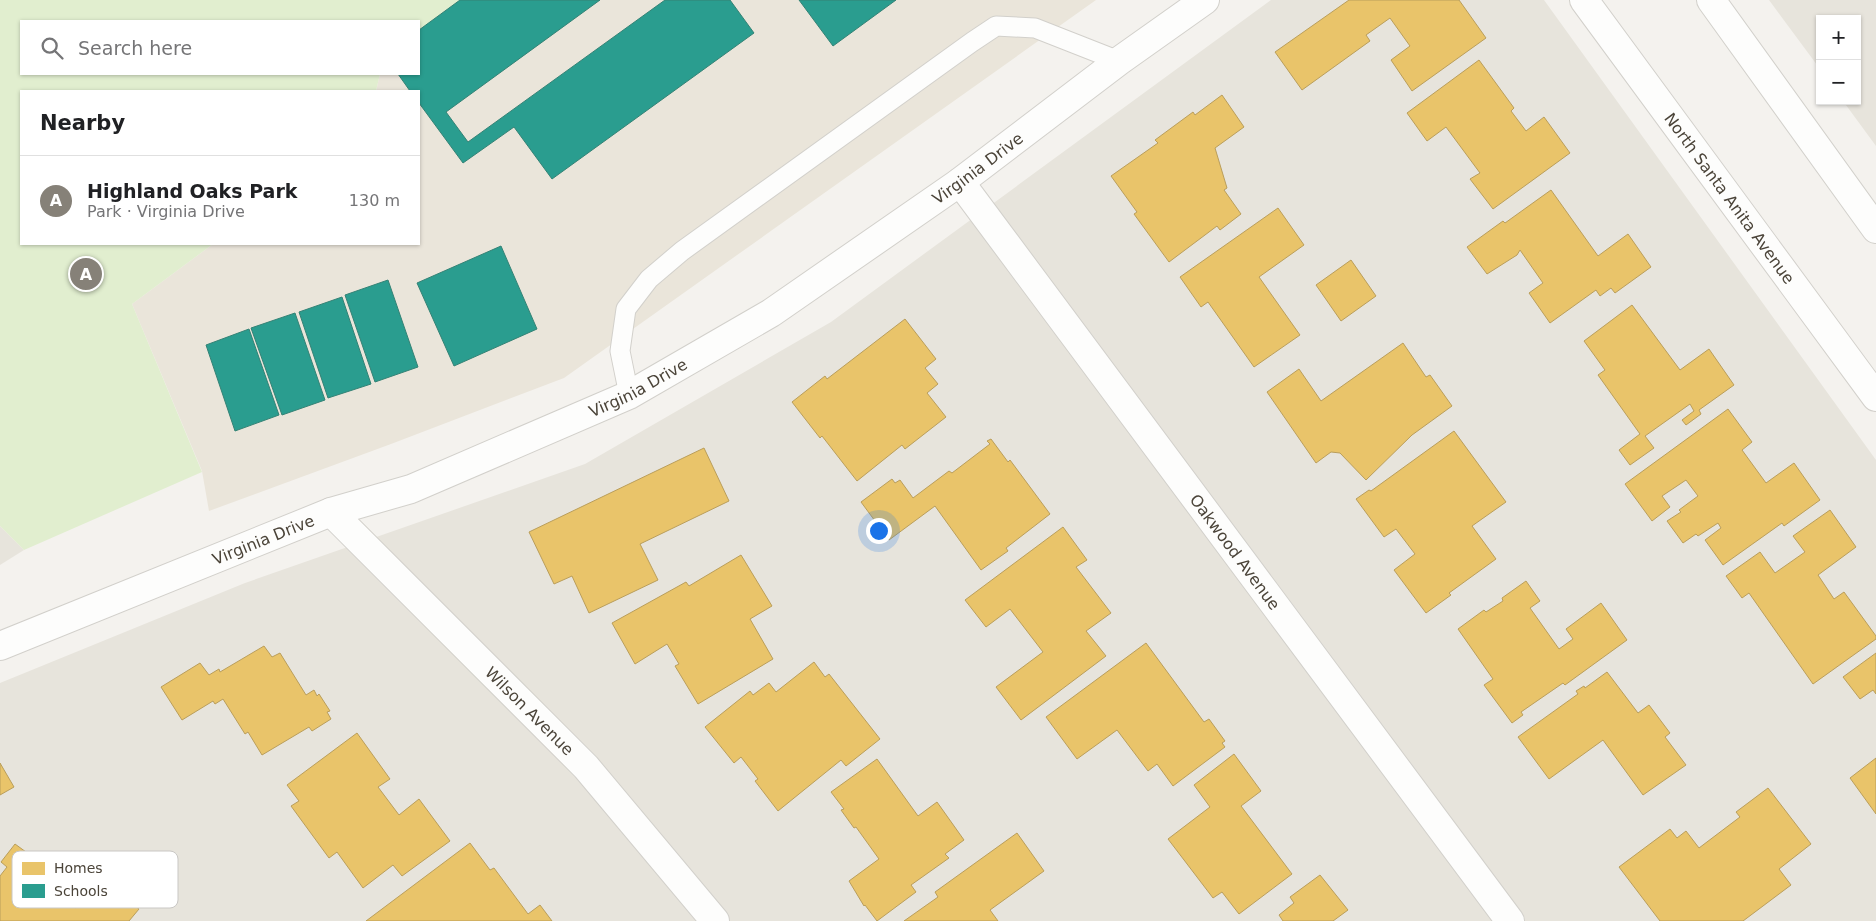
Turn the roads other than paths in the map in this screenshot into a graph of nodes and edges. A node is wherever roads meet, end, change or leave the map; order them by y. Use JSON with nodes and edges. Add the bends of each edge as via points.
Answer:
{"nodes":[{"id":1,"x":1205,"y":0,"type":"edge"},
{"id":2,"x":1584,"y":0,"type":"edge"},
{"id":3,"x":1711,"y":0,"type":"edge"},
{"id":4,"x":1120,"y":61,"type":"junction"},
{"id":5,"x":960,"y":182,"type":"junction"},
{"id":6,"x":1876,"y":229,"type":"edge"},
{"id":7,"x":629,"y":394,"type":"junction"},
{"id":8,"x":1876,"y":397,"type":"edge"},
{"id":9,"x":331,"y":512,"type":"junction"},
{"id":10,"x":0,"y":646,"type":"edge"},
{"id":11,"x":715,"y":921,"type":"edge"},
{"id":12,"x":1510,"y":921,"type":"edge"}],
"edges":[{"from":1,"to":4,"type":"street","name":"Virginia Drive"},
{"from":2,"to":8,"type":"street","name":"North Santa Anita Avenue"},
{"from":3,"to":6,"type":"street"},
{"from":4,"to":5,"type":"street","name":"Virginia Drive"},
{"from":4,"to":7,"type":"lane","via":[[1035,28],[996,26],[972,42],[682,251],[649,279],[626,309],[620,351]]},
{"from":5,"to":7,"type":"street","name":"Virginia Drive","via":[[771,314]]},
{"from":5,"to":12,"type":"street","name":"Oakwood Avenue"},
{"from":7,"to":9,"type":"street","name":"Virginia Drive","via":[[411,489]]},
{"from":9,"to":10,"type":"street","name":"Virginia Drive"},
{"from":9,"to":11,"type":"street","name":"Wilson Avenue","via":[[586,767]]}]}
